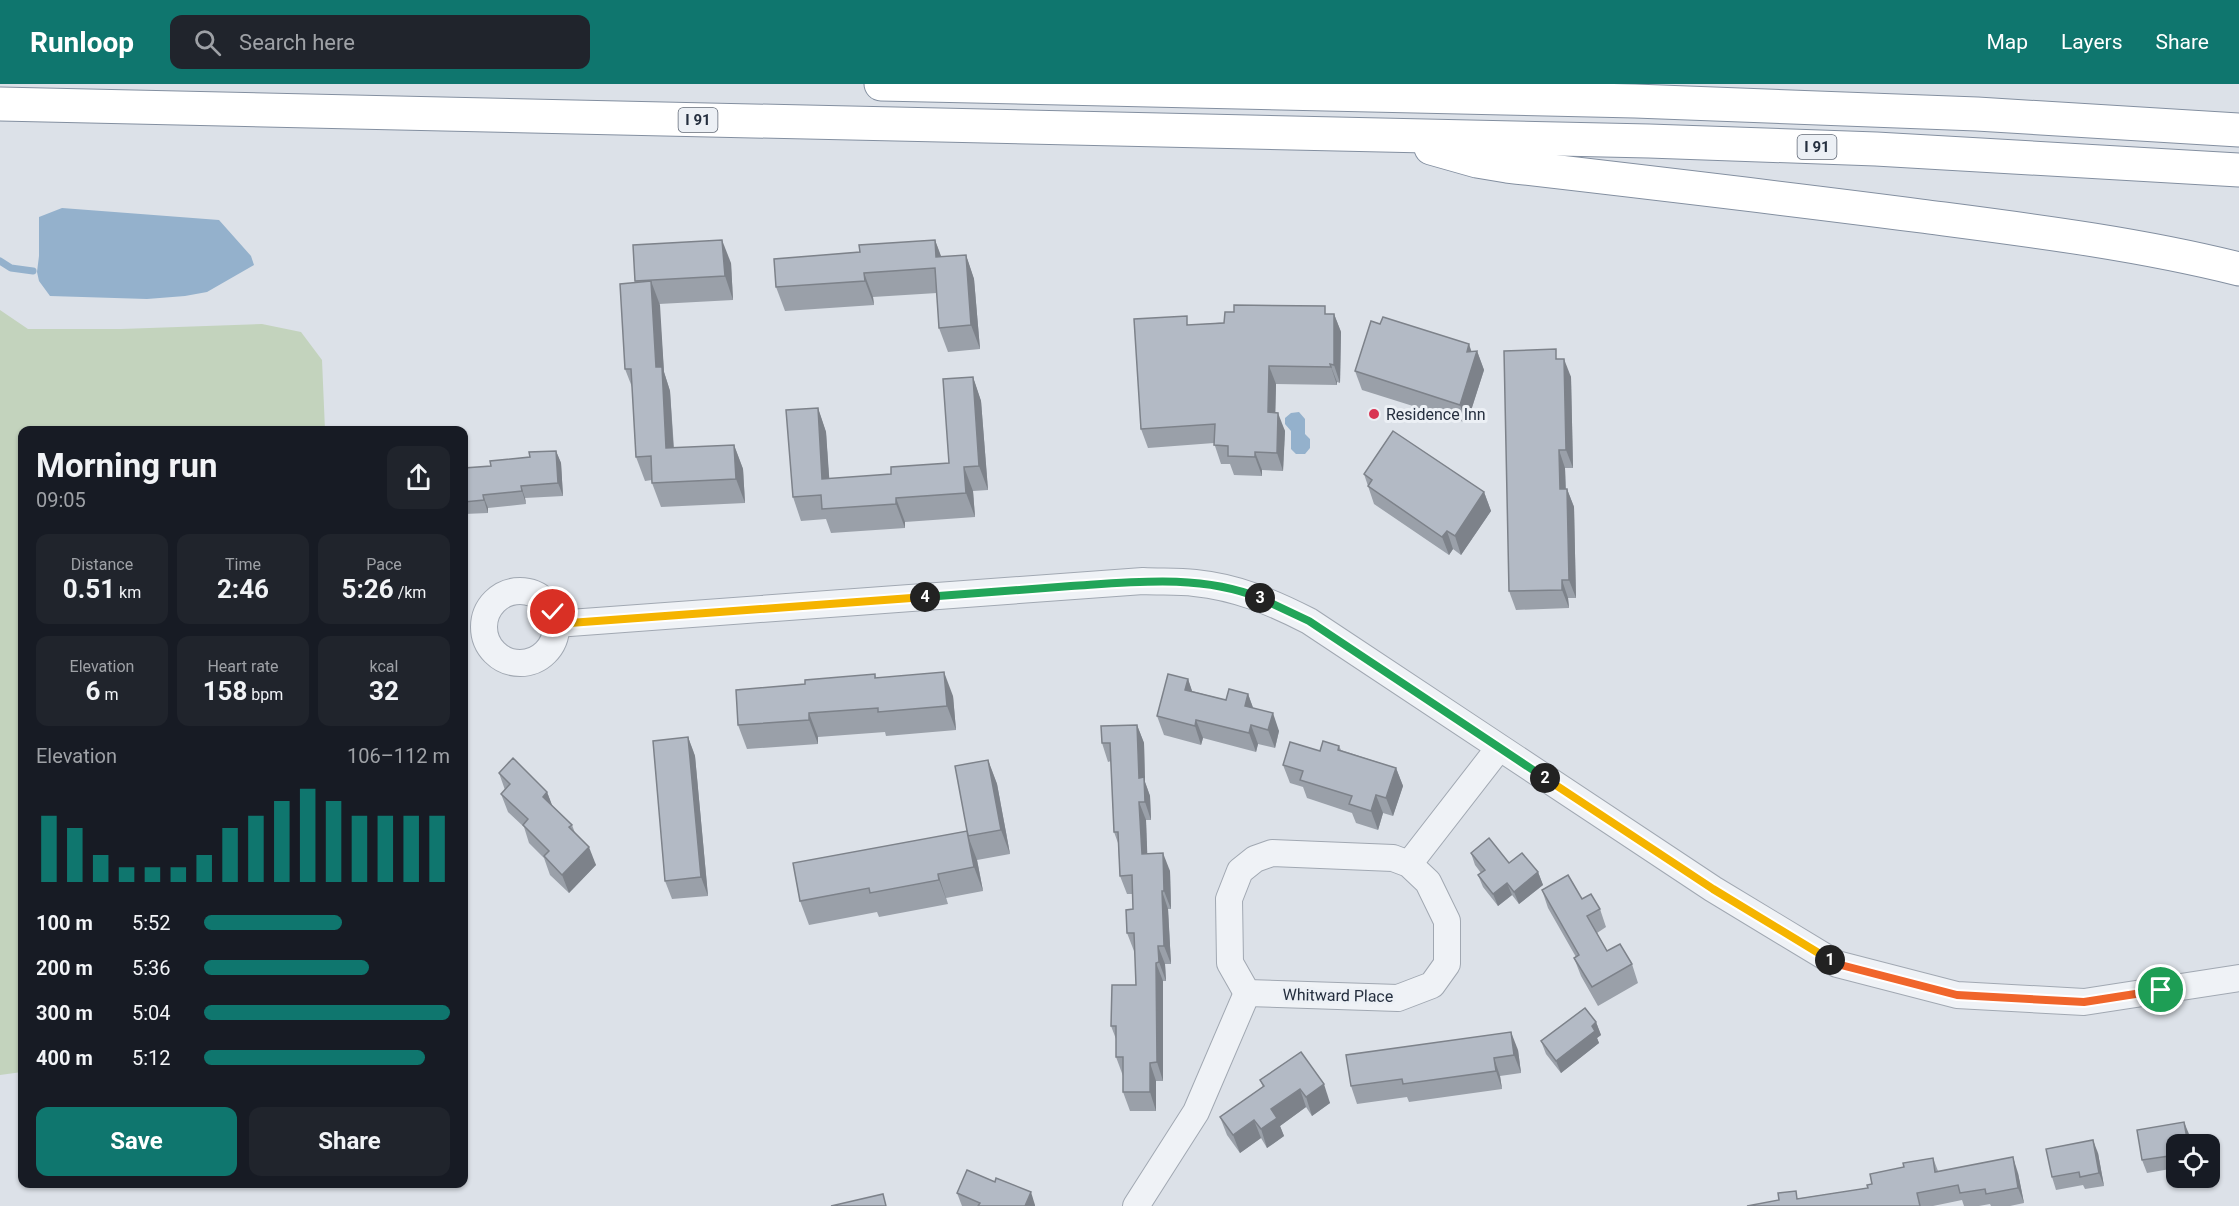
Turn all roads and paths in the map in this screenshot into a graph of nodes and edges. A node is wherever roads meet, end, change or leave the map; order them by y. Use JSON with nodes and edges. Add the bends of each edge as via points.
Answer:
{"nodes":[{"id":1,"x":881,"y":84,"type":"edge"},
{"id":2,"x":0,"y":104,"type":"edge"},
{"id":3,"x":2239,"y":130,"type":"edge"},
{"id":4,"x":1395,"y":135,"type":"junction"},
{"id":5,"x":2239,"y":170,"type":"edge"},
{"id":6,"x":2239,"y":269,"type":"edge"},
{"id":7,"x":556,"y":624,"type":"dead end"},
{"id":8,"x":1499,"y":748,"type":"junction"},
{"id":9,"x":1409,"y":864,"type":"junction"},
{"id":10,"x":2239,"y":978,"type":"edge"},
{"id":11,"x":1247,"y":993,"type":"junction"},
{"id":12,"x":1136,"y":1206,"type":"edge"}],
"edges":[{"from":1,"to":3,"type":"highway","via":[[1695,103]]},
{"from":2,"to":4,"type":"highway","number":"I 91"},
{"from":4,"to":5,"type":"highway","number":"I 91","via":[[1816,147]]},
{"from":4,"to":6,"type":"highway","via":[[1492,164],[1982,224]]},
{"from":7,"to":8,"type":"street","via":[[1143,581],[1194,583],[1257,596],[1309,621]]},
{"from":8,"to":9,"type":"street"},
{"from":8,"to":10,"type":"street","via":[[1713,889],[1837,964],[1957,995],[2084,1002]]},
{"from":9,"to":11,"type":"street","via":[[1393,858],[1272,853],[1255,859],[1240,871],[1229,899],[1230,963]]},
{"from":9,"to":11,"type":"street","name":"Whitward Place","via":[[1428,882],[1447,921],[1447,964],[1432,986],[1398,998]]},
{"from":11,"to":12,"type":"street","via":[[1196,1112]]}]}
